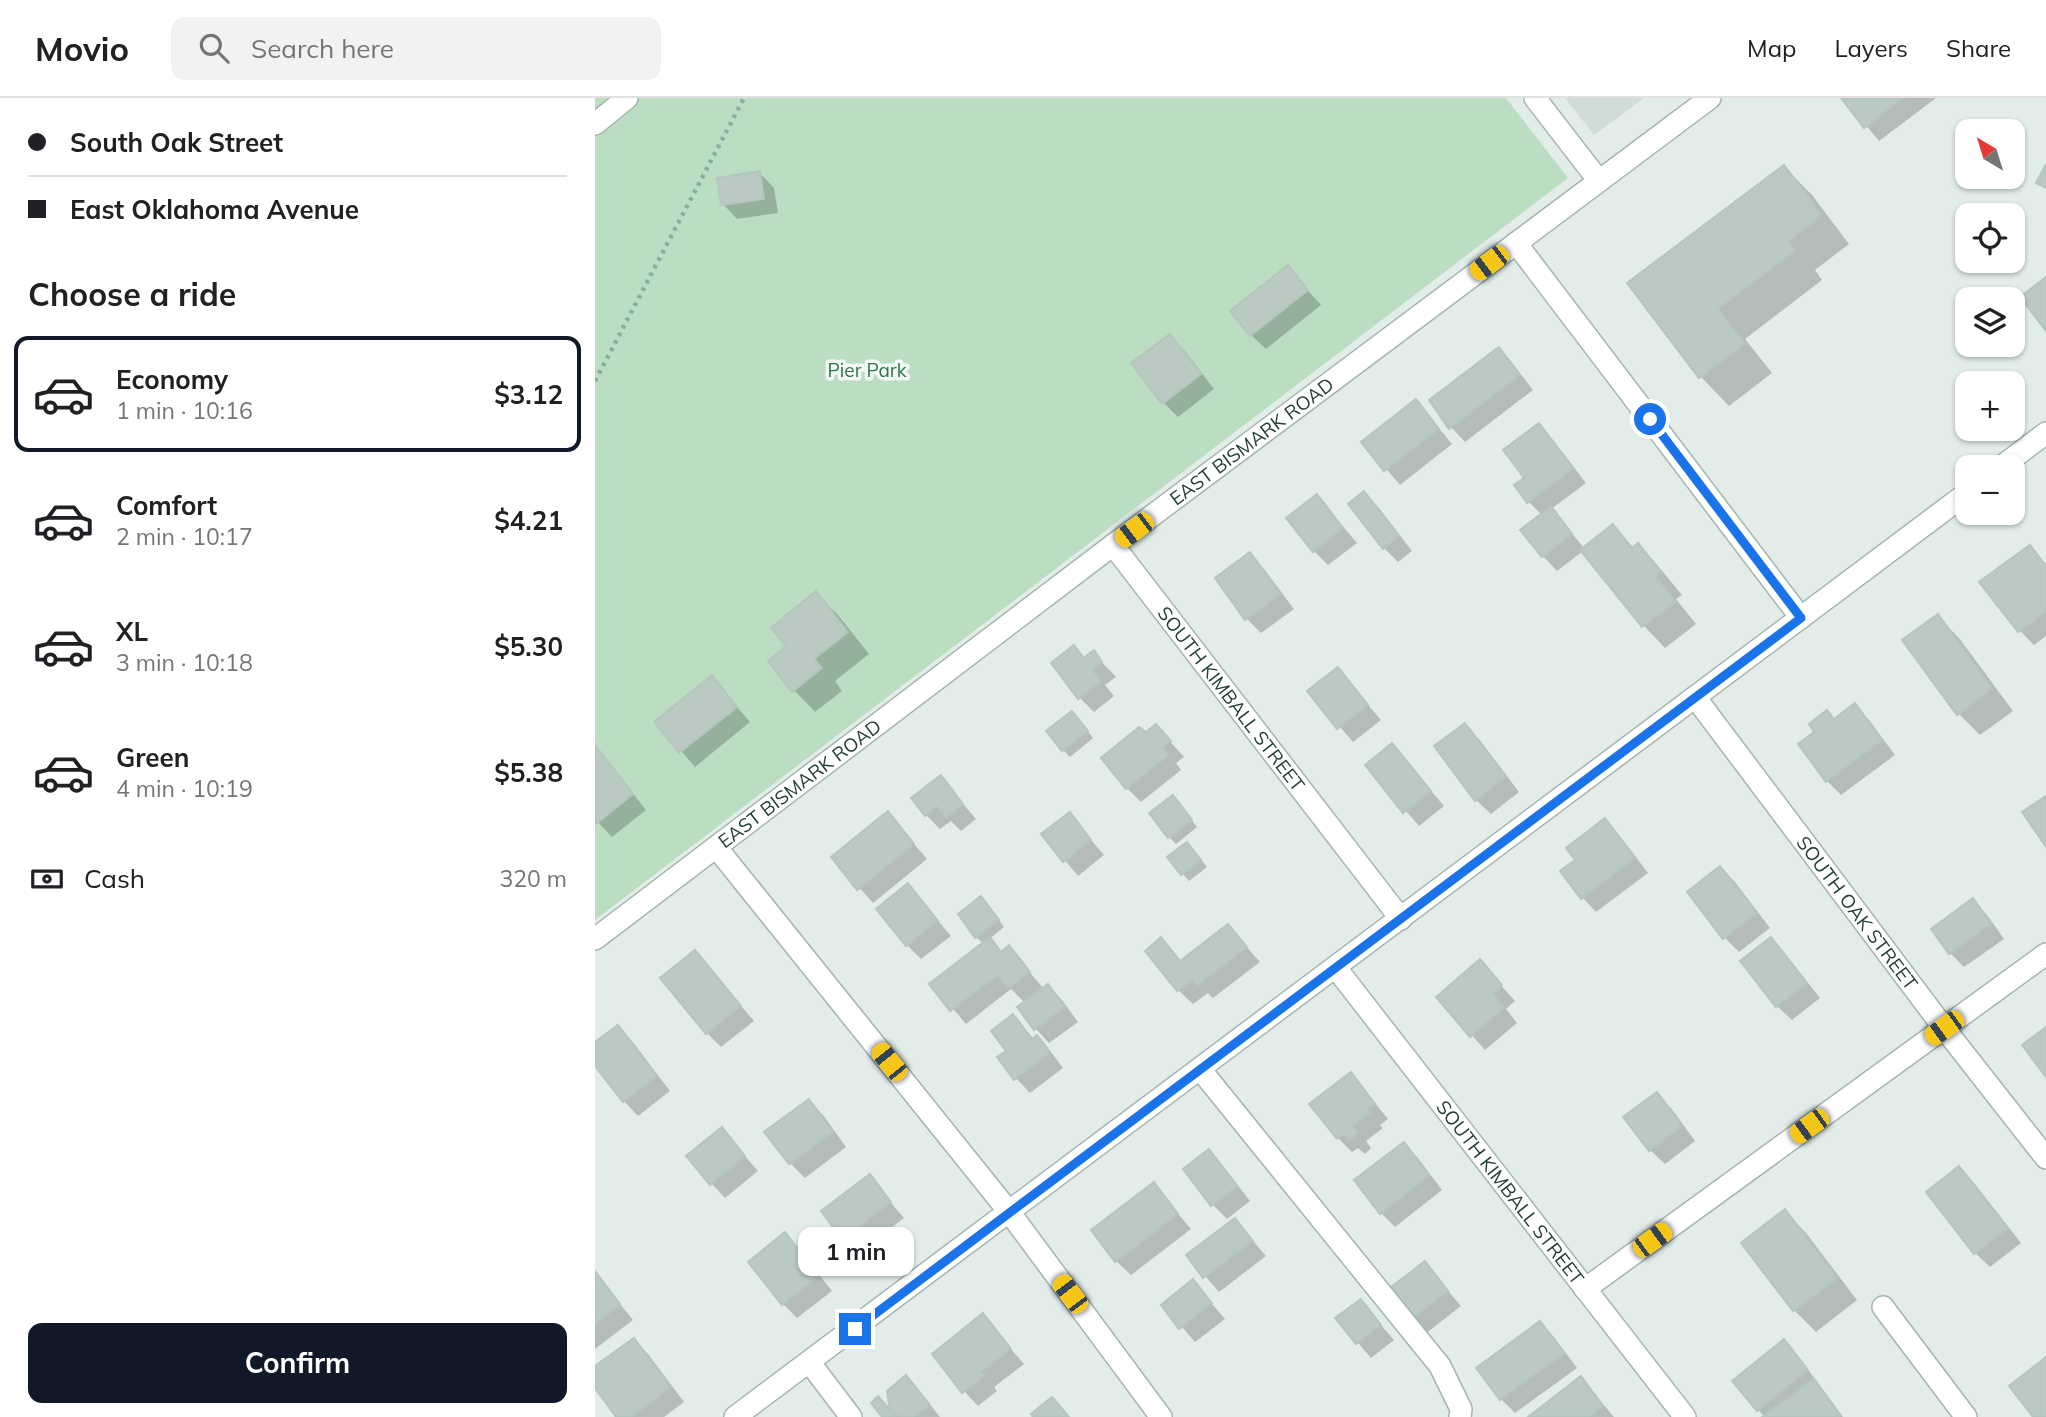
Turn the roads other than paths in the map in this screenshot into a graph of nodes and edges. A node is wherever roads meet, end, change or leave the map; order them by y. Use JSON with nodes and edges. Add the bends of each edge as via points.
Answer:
{"nodes":[{"id":1,"x":627,"y":98,"type":"edge"},
{"id":2,"x":1535,"y":98,"type":"edge"},
{"id":3,"x":1710,"y":98,"type":"edge"},
{"id":4,"x":595,"y":124,"type":"edge"},
{"id":5,"x":1599,"y":181,"type":"junction"},
{"id":6,"x":1516,"y":243,"type":"junction"},
{"id":7,"x":2046,"y":433,"type":"edge"},
{"id":8,"x":2017,"y":455,"type":"edge"},
{"id":9,"x":1955,"y":502,"type":"edge"},
{"id":10,"x":1113,"y":545,"type":"junction"},
{"id":11,"x":1801,"y":618,"type":"junction"},
{"id":12,"x":1695,"y":697,"type":"junction"},
{"id":13,"x":716,"y":847,"type":"junction"},
{"id":14,"x":1401,"y":919,"type":"junction"},
{"id":15,"x":595,"y":939,"type":"edge"},
{"id":16,"x":2046,"y":954,"type":"edge"},
{"id":17,"x":1336,"y":968,"type":"junction"},
{"id":18,"x":1944,"y":1028,"type":"junction"},
{"id":19,"x":1200,"y":1069,"type":"junction"},
{"id":20,"x":2046,"y":1158,"type":"edge"},
{"id":21,"x":1010,"y":1213,"type":"junction"},
{"id":22,"x":1585,"y":1289,"type":"junction"},
{"id":23,"x":1883,"y":1307,"type":"dead end"},
{"id":24,"x":810,"y":1363,"type":"junction"},
{"id":25,"x":735,"y":1417,"type":"edge"},
{"id":26,"x":851,"y":1417,"type":"edge"},
{"id":27,"x":1161,"y":1417,"type":"edge"},
{"id":28,"x":1460,"y":1417,"type":"edge"},
{"id":29,"x":1685,"y":1417,"type":"edge"},
{"id":30,"x":1966,"y":1417,"type":"edge"}],
"edges":[{"from":1,"to":4,"type":"street"},
{"from":2,"to":5,"type":"street"},
{"from":3,"to":5,"type":"street","name":"EAST BISMARK ROAD"},
{"from":5,"to":6,"type":"street","name":"EAST BISMARK ROAD"},
{"from":6,"to":10,"type":"street","name":"EAST BISMARK ROAD"},
{"from":6,"to":11,"type":"street"},
{"from":7,"to":8,"type":"street"},
{"from":9,"to":11,"type":"street"},
{"from":10,"to":13,"type":"street","name":"EAST BISMARK ROAD"},
{"from":10,"to":14,"type":"street","name":"SOUTH KIMBALL STREET"},
{"from":11,"to":12,"type":"street"},
{"from":12,"to":14,"type":"street"},
{"from":12,"to":18,"type":"street","name":"SOUTH OAK STREET"},
{"from":13,"to":15,"type":"street","name":"EAST BISMARK ROAD"},
{"from":13,"to":21,"type":"street"},
{"from":14,"to":17,"type":"street"},
{"from":16,"to":18,"type":"street"},
{"from":17,"to":19,"type":"street"},
{"from":17,"to":22,"type":"street","name":"SOUTH KIMBALL STREET"},
{"from":18,"to":20,"type":"street","name":"SOUTH OAK STREET"},
{"from":18,"to":22,"type":"street"},
{"from":19,"to":21,"type":"street"},
{"from":19,"to":28,"type":"street","via":[[1440,1366],[1461,1409]]},
{"from":21,"to":24,"type":"street"},
{"from":21,"to":27,"type":"street"},
{"from":22,"to":29,"type":"street","name":"SOUTH KIMBALL STREET"},
{"from":23,"to":30,"type":"street"},
{"from":24,"to":25,"type":"street"},
{"from":24,"to":26,"type":"street"}]}
